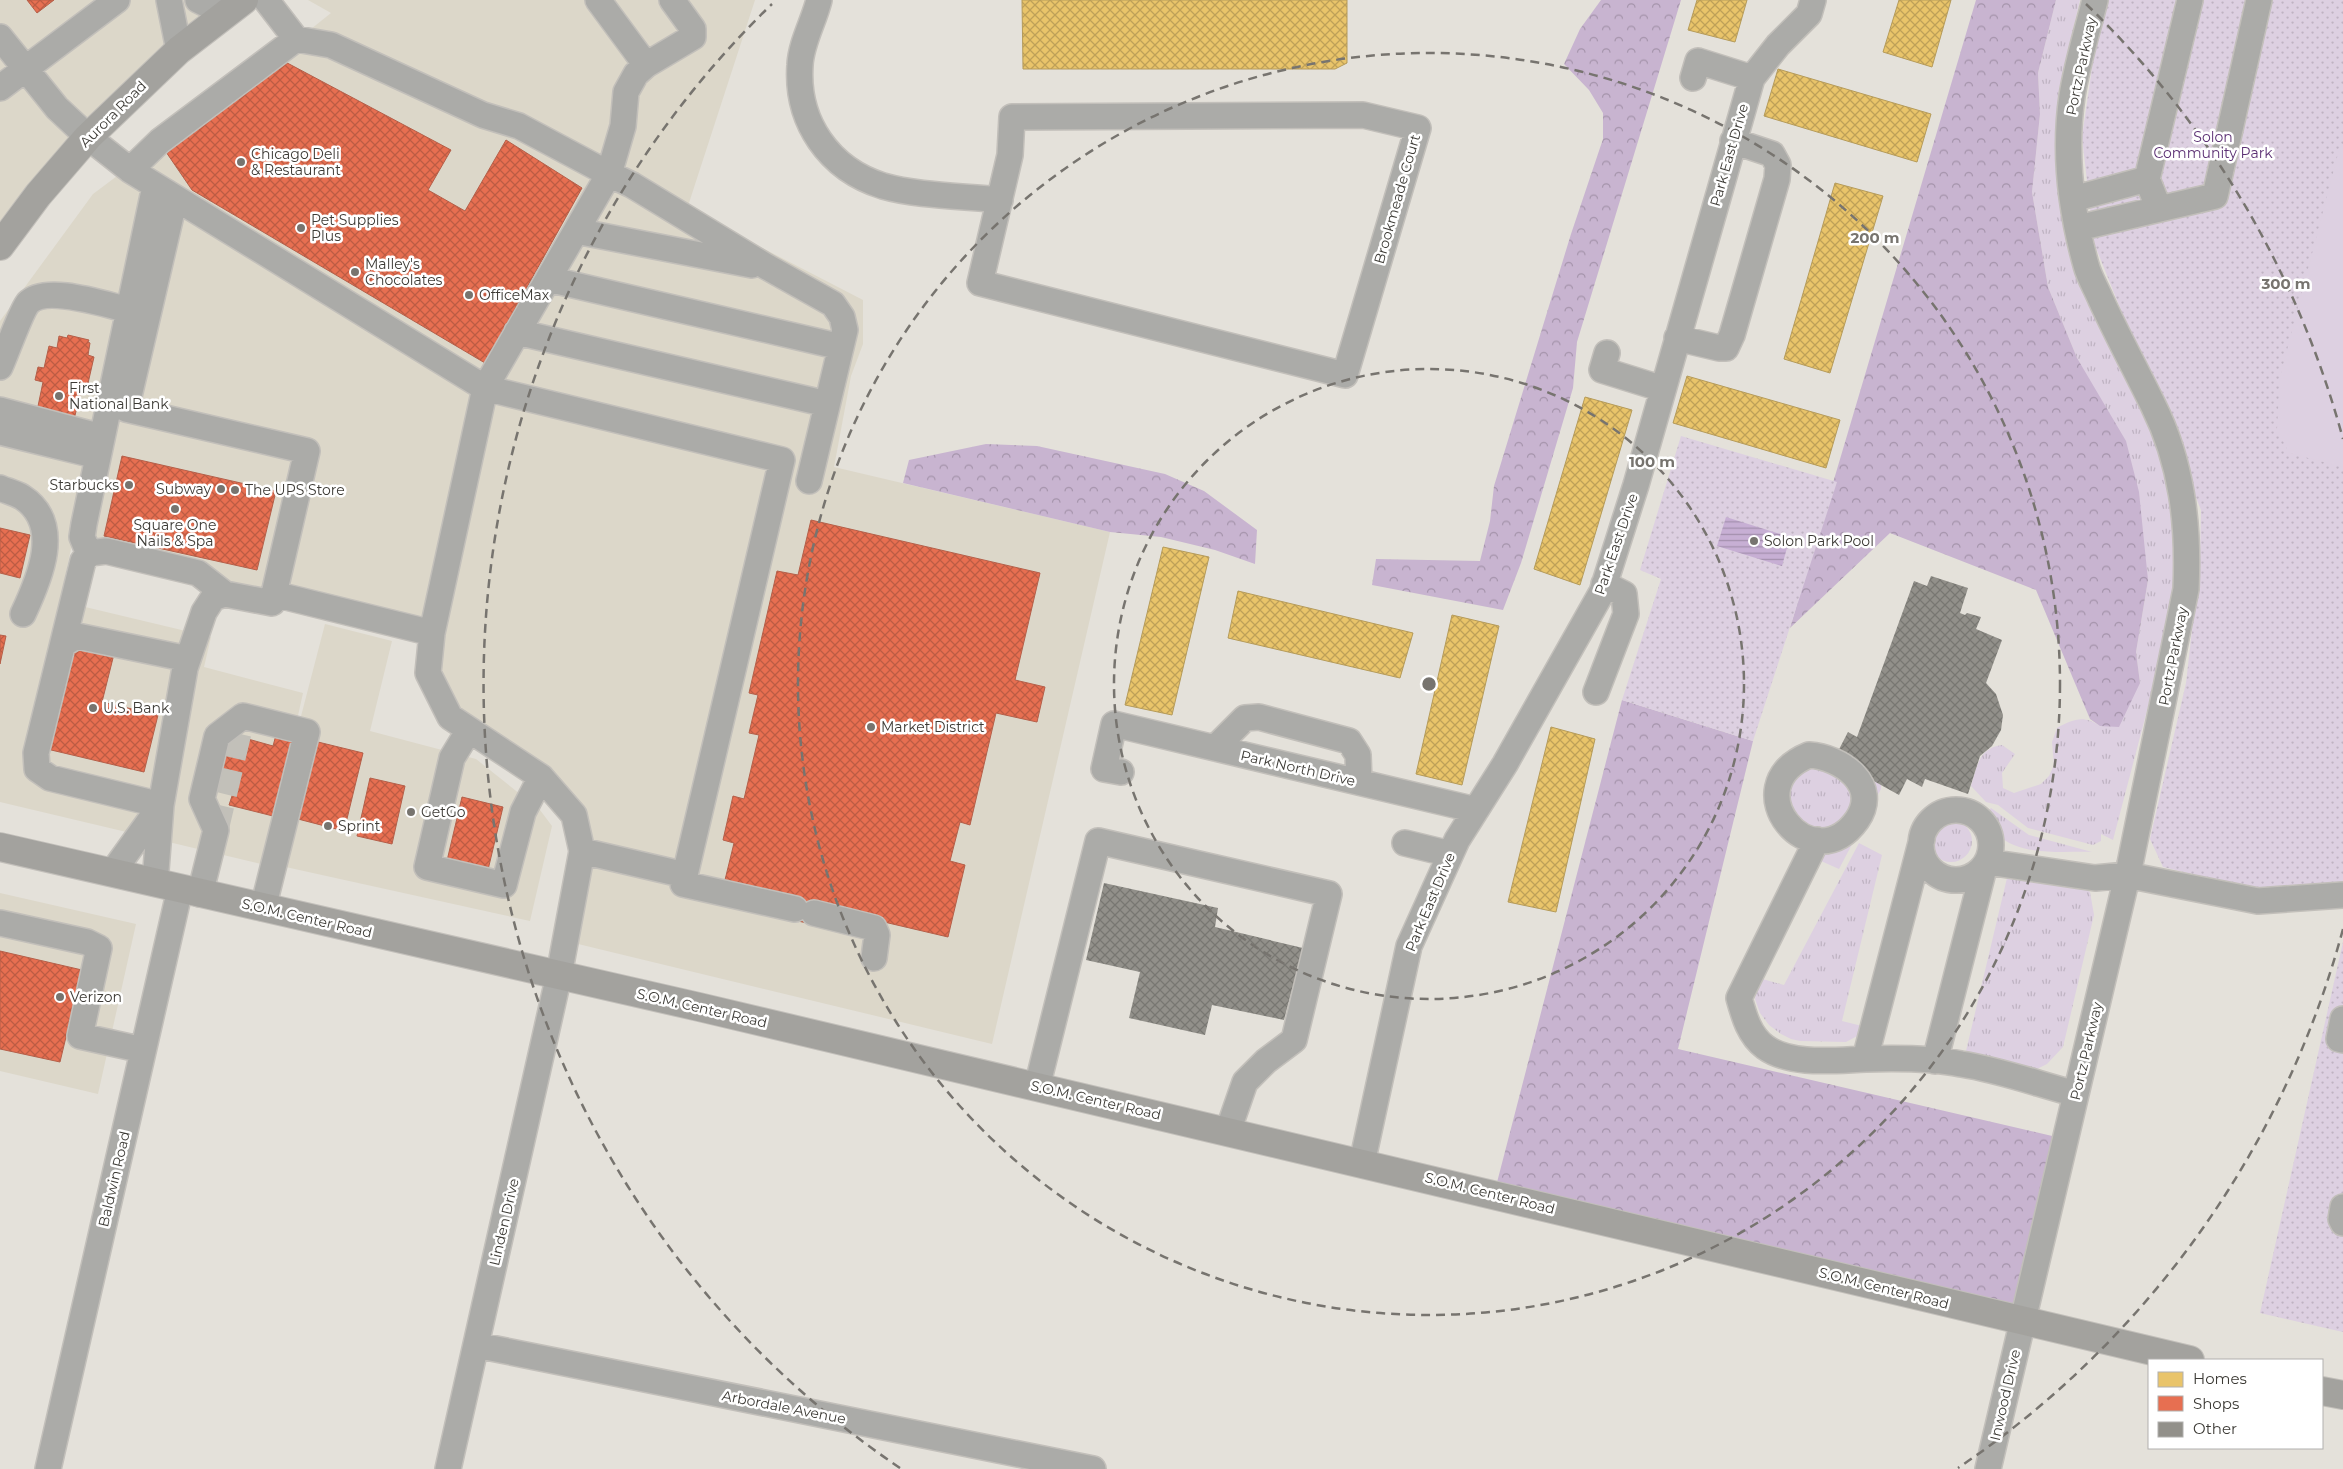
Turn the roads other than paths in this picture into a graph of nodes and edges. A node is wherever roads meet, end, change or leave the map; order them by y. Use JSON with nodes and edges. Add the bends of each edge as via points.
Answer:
{"nodes":[{"id":1,"x":117,"y":0,"type":"edge"},
{"id":2,"x":169,"y":0,"type":"edge"},
{"id":3,"x":198,"y":0,"type":"edge"},
{"id":4,"x":598,"y":0,"type":"edge"},
{"id":5,"x":672,"y":0,"type":"edge"},
{"id":6,"x":819,"y":0,"type":"edge"},
{"id":7,"x":1813,"y":0,"type":"edge"},
{"id":8,"x":2095,"y":0,"type":"edge"},
{"id":9,"x":2190,"y":0,"type":"edge"},
{"id":10,"x":2259,"y":0,"type":"edge"},
{"id":11,"x":244,"y":3,"type":"edge"},
{"id":12,"x":0,"y":37,"type":"edge"},
{"id":13,"x":296,"y":39,"type":"junction"},
{"id":14,"x":179,"y":50,"type":"junction"},
{"id":15,"x":646,"y":65,"type":"junction"},
{"id":16,"x":8,"y":77,"type":"edge"},
{"id":17,"x":1693,"y":78,"type":"dead end"},
{"id":18,"x":1752,"y":78,"type":"junction"},
{"id":19,"x":88,"y":137,"type":"junction"},
{"id":20,"x":1733,"y":141,"type":"junction"},
{"id":21,"x":130,"y":170,"type":"junction"},
{"id":22,"x":609,"y":174,"type":"junction"},
{"id":23,"x":2147,"y":178,"type":"junction"},
{"id":24,"x":166,"y":193,"type":"junction"},
{"id":25,"x":2073,"y":199,"type":"junction"},
{"id":26,"x":1000,"y":200,"type":"junction"},
{"id":27,"x":2159,"y":209,"type":"junction"},
{"id":28,"x":2078,"y":228,"type":"junction"},
{"id":29,"x":576,"y":231,"type":"junction"},
{"id":30,"x":0,"y":246,"type":"edge"},
{"id":31,"x":767,"y":268,"type":"junction"},
{"id":32,"x":548,"y":279,"type":"junction"},
{"id":33,"x":129,"y":310,"type":"junction"},
{"id":34,"x":517,"y":332,"type":"junction"},
{"id":35,"x":1678,"y":338,"type":"junction"},
{"id":36,"x":841,"y":347,"type":"junction"},
{"id":37,"x":1607,"y":353,"type":"dead end"},
{"id":38,"x":0,"y":367,"type":"edge"},
{"id":39,"x":485,"y":388,"type":"junction"},
{"id":40,"x":1664,"y":389,"type":"junction"},
{"id":41,"x":827,"y":404,"type":"junction"},
{"id":42,"x":0,"y":410,"type":"edge"},
{"id":43,"x":0,"y":420,"type":"edge"},
{"id":44,"x":0,"y":432,"type":"edge"},
{"id":45,"x":100,"y":446,"type":"junction"},
{"id":46,"x":809,"y":481,"type":"dead end"},
{"id":47,"x":0,"y":488,"type":"edge"},
{"id":48,"x":0,"y":507,"type":"edge"},
{"id":49,"x":39,"y":517,"type":"junction"},
{"id":50,"x":92,"y":553,"type":"junction"},
{"id":51,"x":1604,"y":584,"type":"junction"},
{"id":52,"x":225,"y":594,"type":"junction"},
{"id":53,"x":272,"y":603,"type":"dead end"},
{"id":54,"x":23,"y":614,"type":"dead end"},
{"id":55,"x":432,"y":633,"type":"junction"},
{"id":56,"x":63,"y":644,"type":"junction"},
{"id":57,"x":188,"y":660,"type":"junction"},
{"id":58,"x":1596,"y":692,"type":"dead end"},
{"id":59,"x":469,"y":730,"type":"junction"},
{"id":60,"x":1215,"y":748,"type":"junction"},
{"id":61,"x":1121,"y":772,"type":"dead end"},
{"id":62,"x":541,"y":777,"type":"junction"},
{"id":63,"x":1359,"y":782,"type":"junction"},
{"id":64,"x":161,"y":805,"type":"junction"},
{"id":65,"x":1476,"y":810,"type":"junction"},
{"id":66,"x":1922,"y":839,"type":"junction"},
{"id":67,"x":1817,"y":840,"type":"dead end"},
{"id":68,"x":1404,"y":843,"type":"dead end"},
{"id":69,"x":0,"y":847,"type":"edge"},
{"id":70,"x":582,"y":851,"type":"junction"},
{"id":71,"x":1450,"y":854,"type":"junction"},
{"id":72,"x":1986,"y":865,"type":"junction"},
{"id":73,"x":112,"y":873,"type":"junction"},
{"id":74,"x":2127,"y":875,"type":"junction"},
{"id":75,"x":683,"y":884,"type":"dead end"},
{"id":76,"x":179,"y":889,"type":"junction"},
{"id":77,"x":2343,"y":895,"type":"edge"},
{"id":78,"x":263,"y":908,"type":"junction"},
{"id":79,"x":0,"y":923,"type":"edge"},
{"id":80,"x":874,"y":958,"type":"dead end"},
{"id":81,"x":559,"y":975,"type":"junction"},
{"id":82,"x":2343,"y":1019,"type":"edge"},
{"id":83,"x":2343,"y":1040,"type":"edge"},
{"id":84,"x":143,"y":1050,"type":"junction"},
{"id":85,"x":1865,"y":1059,"type":"junction"},
{"id":86,"x":1935,"y":1061,"type":"junction"},
{"id":87,"x":1037,"y":1087,"type":"junction"},
{"id":88,"x":2076,"y":1094,"type":"junction"},
{"id":89,"x":1228,"y":1131,"type":"junction"},
{"id":90,"x":1362,"y":1162,"type":"junction"},
{"id":91,"x":2343,"y":1207,"type":"edge"},
{"id":92,"x":2343,"y":1223,"type":"edge"},
{"id":93,"x":2022,"y":1321,"type":"junction"},
{"id":94,"x":476,"y":1344,"type":"junction"},
{"id":95,"x":2186,"y":1359,"type":"edge"},
{"id":96,"x":2323,"y":1391,"type":"edge"},
{"id":97,"x":2343,"y":1396,"type":"edge"},
{"id":98,"x":48,"y":1469,"type":"edge"},
{"id":99,"x":448,"y":1469,"type":"edge"},
{"id":100,"x":1093,"y":1469,"type":"edge"},
{"id":101,"x":1988,"y":1469,"type":"edge"}],
"edges":[{"from":1,"to":16,"type":"street"},
{"from":2,"to":14,"type":"street"},
{"from":3,"to":11,"type":"street"},
{"from":4,"to":15,"type":"street"},
{"from":5,"to":15,"type":"street","via":[[693,28],[693,37]]},
{"from":6,"to":26,"type":"street","via":[[800,64],[802,102],[815,135],[831,156],[850,171],[884,186]]},
{"from":7,"to":18,"type":"street","name":"Park East Drive","via":[[1809,14],[1778,45]]},
{"from":8,"to":25,"type":"street","name":"Portz Parkway","via":[[2072,95],[2068,138]]},
{"from":9,"to":23,"type":"street"},
{"from":10,"to":27,"type":"street","via":[[2215,196]]},
{"from":11,"to":13,"type":"street"},
{"from":11,"to":14,"type":"main road","name":"Aurora Road"},
{"from":12,"to":16,"type":"street"},
{"from":13,"to":21,"type":"street","via":[[160,141]]},
{"from":13,"to":22,"type":"street","via":[[331,45],[483,115],[519,126]]},
{"from":14,"to":19,"type":"main road","name":"Aurora Road"},
{"from":15,"to":22,"type":"street","via":[[636,74],[626,92],[624,126]]},
{"from":16,"to":19,"type":"street","via":[[57,108]]},
{"from":17,"to":18,"type":"street","via":[[1698,62]]},
{"from":18,"to":20,"type":"street","name":"Park East Drive"},
{"from":19,"to":21,"type":"street"},
{"from":19,"to":30,"type":"main road","name":"Aurora Road"},
{"from":20,"to":35,"type":"street","name":"Park East Drive"},
{"from":20,"to":35,"type":"street","via":[[1772,154],[1778,165],[1777,179],[1726,348]]},
{"from":21,"to":24,"type":"street"},
{"from":22,"to":29,"type":"street"},
{"from":22,"to":31,"type":"street"},
{"from":23,"to":25,"type":"street"},
{"from":23,"to":27,"type":"street"},
{"from":24,"to":33,"type":"street"},
{"from":24,"to":39,"type":"street"},
{"from":24,"to":50,"type":"street","via":[[116,422],[115,457]]},
{"from":24,"to":55,"type":"street","via":[[126,409],[307,451],[274,594]]},
{"from":25,"to":28,"type":"street","name":"Portz Parkway"},
{"from":26,"to":26,"type":"street","name":"Brookmeade Court","via":[[1010,155],[1012,117],[1363,115],[1418,128],[1345,375],[980,283]]},
{"from":27,"to":28,"type":"street"},
{"from":28,"to":74,"type":"street","name":"Portz Parkway","via":[[2086,266],[2154,407],[2172,455],[2185,504],[2188,546],[2181,621]]},
{"from":29,"to":31,"type":"street"},
{"from":29,"to":32,"type":"street"},
{"from":31,"to":36,"type":"street","via":[[833,304],[842,317]]},
{"from":32,"to":34,"type":"street"},
{"from":32,"to":36,"type":"street"},
{"from":33,"to":38,"type":"street","via":[[55,294],[41,295],[28,303]]},
{"from":33,"to":45,"type":"street"},
{"from":34,"to":39,"type":"street"},
{"from":34,"to":41,"type":"street"},
{"from":35,"to":40,"type":"street","name":"Park East Drive"},
{"from":36,"to":41,"type":"street"},
{"from":37,"to":40,"type":"street","via":[[1602,370]]},
{"from":39,"to":55,"type":"street"},
{"from":39,"to":70,"type":"street","via":[[782,460],[685,875]]},
{"from":40,"to":51,"type":"street","name":"Park East Drive"},
{"from":41,"to":46,"type":"street"},
{"from":42,"to":45,"type":"street"},
{"from":43,"to":45,"type":"street"},
{"from":44,"to":45,"type":"street"},
{"from":45,"to":50,"type":"street","via":[[82,537]]},
{"from":47,"to":49,"type":"street","via":[[22,497]]},
{"from":48,"to":49,"type":"street"},
{"from":49,"to":54,"type":"street","via":[[46,546],[38,582]]},
{"from":50,"to":52,"type":"street","via":[[106,551],[198,573]]},
{"from":50,"to":56,"type":"street","via":[[83,561]]},
{"from":51,"to":58,"type":"street","via":[[1624,594],[1626,614]]},
{"from":51,"to":65,"type":"street","name":"Park East Drive","via":[[1534,715]]},
{"from":52,"to":53,"type":"street"},
{"from":52,"to":57,"type":"street","via":[[213,598],[204,612]]},
{"from":55,"to":59,"type":"street","via":[[428,673],[450,717]]},
{"from":56,"to":57,"type":"street","via":[[76,636]]},
{"from":56,"to":64,"type":"street","via":[[36,753],[37,769],[50,778]]},
{"from":57,"to":64,"type":"street"},
{"from":59,"to":62,"type":"street"},
{"from":59,"to":62,"type":"street","via":[[452,758],[427,867],[504,885],[522,812]]},
{"from":60,"to":61,"type":"street","name":"Park North Drive","via":[[1114,724],[1104,769]]},
{"from":60,"to":63,"type":"street","name":"Park North Drive"},
{"from":60,"to":63,"type":"street","via":[[1245,718],[1259,717],[1349,741],[1358,755]]},
{"from":62,"to":70,"type":"street","via":[[574,815]]},
{"from":63,"to":65,"type":"street","name":"Park North Drive"},
{"from":64,"to":73,"type":"street"},
{"from":64,"to":76,"type":"street"},
{"from":65,"to":71,"type":"street","name":"Park East Drive"},
{"from":66,"to":72,"type":"street","via":[[1922,854],[1929,868],[1942,878],[1957,881],[1972,877]]},
{"from":66,"to":72,"type":"street","via":[[1936,816],[1948,810],[1962,810],[1974,815],[1988,830],[1992,849]]},
{"from":66,"to":85,"type":"street"},
{"from":67,"to":85,"type":"street","via":[[1739,998],[1745,1021],[1766,1048],[1794,1059],[1845,1062]]},
{"from":68,"to":71,"type":"street"},
{"from":69,"to":73,"type":"main road","name":"S.O.M. Center Road"},
{"from":70,"to":81,"type":"street","name":"Linden Drive"},
{"from":71,"to":90,"type":"street","name":"Park East Drive","via":[[1409,946]]},
{"from":72,"to":74,"type":"street","via":[[2095,878]]},
{"from":72,"to":86,"type":"street"},
{"from":73,"to":76,"type":"main road","name":"S.O.M. Center Road"},
{"from":74,"to":77,"type":"street","via":[[2258,901]]},
{"from":74,"to":88,"type":"street","name":"Portz Parkway"},
{"from":75,"to":80,"type":"street","via":[[874,928],[877,935]]},
{"from":76,"to":78,"type":"main road","name":"S.O.M. Center Road"},
{"from":76,"to":78,"type":"street","via":[[216,830],[202,799],[217,736],[243,716],[307,732]]},
{"from":76,"to":84,"type":"street","name":"Baldwin Road"},
{"from":78,"to":81,"type":"main road","name":"S.O.M. Center Road"},
{"from":79,"to":84,"type":"street","via":[[87,942],[99,948],[80,1036]]},
{"from":81,"to":87,"type":"main road","name":"S.O.M. Center Road"},
{"from":81,"to":94,"type":"street","name":"Linden Drive"},
{"from":82,"to":83,"type":"street","via":[[2339,1039]]},
{"from":84,"to":98,"type":"street","name":"Baldwin Road"},
{"from":85,"to":86,"type":"street"},
{"from":86,"to":88,"type":"street","via":[[1961,1064]]},
{"from":87,"to":89,"type":"main road","name":"S.O.M. Center Road"},
{"from":87,"to":89,"type":"street","via":[[1098,841],[1329,894],[1294,1040],[1245,1082]]},
{"from":88,"to":93,"type":"street","name":"Portz Parkway"},
{"from":89,"to":90,"type":"main road","name":"S.O.M. Center Road"},
{"from":90,"to":93,"type":"main road","name":"S.O.M. Center Road"},
{"from":91,"to":92,"type":"street"},
{"from":93,"to":95,"type":"main road","name":"S.O.M. Center Road"},
{"from":93,"to":101,"type":"street","name":"Inwood Drive"},
{"from":94,"to":99,"type":"street","name":"Linden Drive"},
{"from":94,"to":100,"type":"street","name":"Arbordale Avenue"},
{"from":96,"to":97,"type":"main road"}]}
